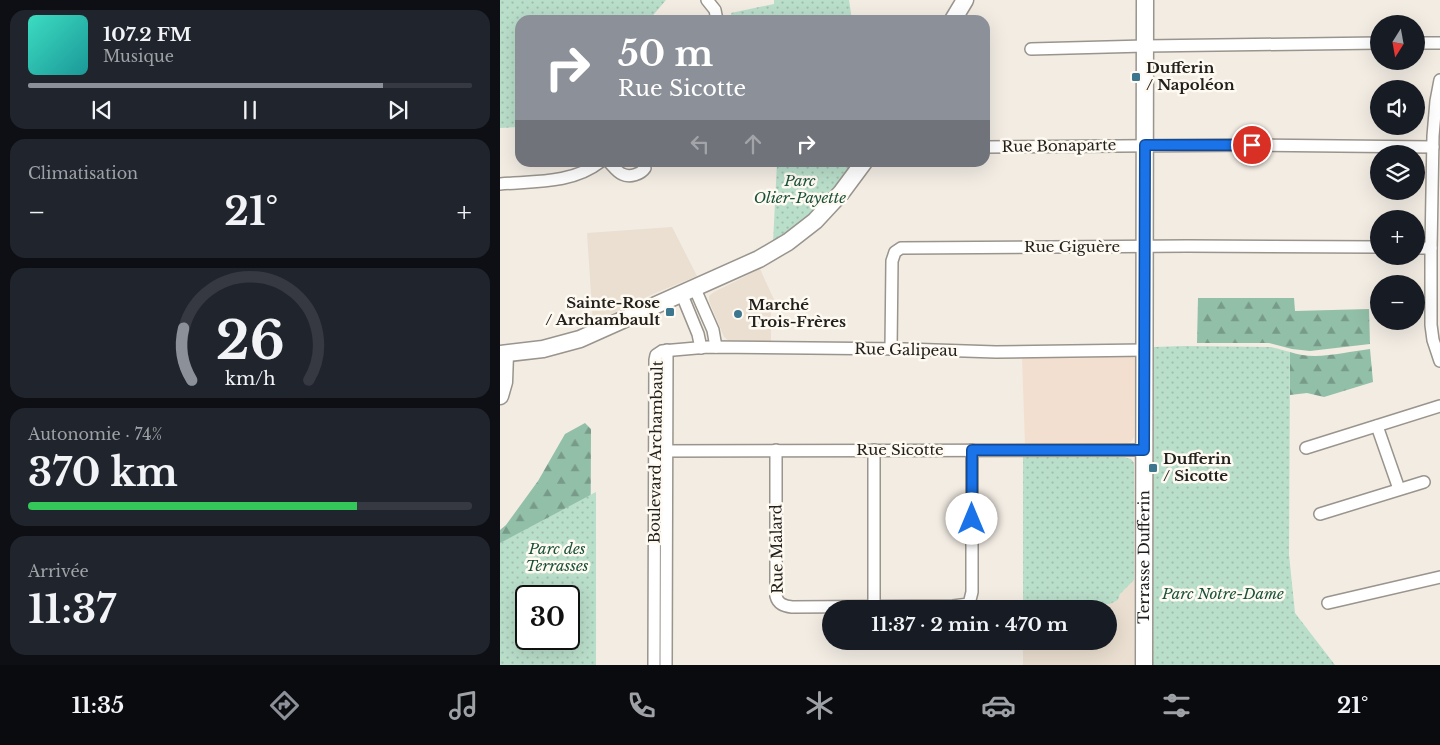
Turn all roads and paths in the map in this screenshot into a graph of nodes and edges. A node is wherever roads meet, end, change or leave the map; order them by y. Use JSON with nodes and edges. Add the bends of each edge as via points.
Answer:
{"nodes":[{"id":1,"x":707,"y":0,"type":"edge"},
{"id":2,"x":965,"y":0,"type":"edge"},
{"id":3,"x":1145,"y":0,"type":"edge"},
{"id":4,"x":716,"y":15,"type":"edge"},
{"id":5,"x":957,"y":15,"type":"edge"},
{"id":6,"x":1370,"y":43,"type":"edge"},
{"id":7,"x":1425,"y":43,"type":"edge"},
{"id":8,"x":1440,"y":43,"type":"edge"},
{"id":9,"x":1145,"y":46,"type":"junction"},
{"id":10,"x":1031,"y":49,"type":"dead end"},
{"id":11,"x":1440,"y":80,"type":"edge"},
{"id":12,"x":1145,"y":145,"type":"junction"},
{"id":13,"x":990,"y":147,"type":"edge"},
{"id":14,"x":1433,"y":147,"type":"junction"},
{"id":15,"x":592,"y":167,"type":"edge"},
{"id":16,"x":614,"y":167,"type":"edge"},
{"id":17,"x":645,"y":167,"type":"edge"},
{"id":18,"x":860,"y":167,"type":"edge"},
{"id":19,"x":500,"y":184,"type":"edge"},
{"id":20,"x":1145,"y":246,"type":"junction"},
{"id":21,"x":1370,"y":247,"type":"edge"},
{"id":22,"x":1425,"y":248,"type":"edge"},
{"id":23,"x":1431,"y":248,"type":"junction"},
{"id":24,"x":688,"y":292,"type":"junction"},
{"id":25,"x":716,"y":347,"type":"junction"},
{"id":26,"x":701,"y":348,"type":"junction"},
{"id":27,"x":892,"y":349,"type":"junction"},
{"id":28,"x":667,"y":350,"type":"junction"},
{"id":29,"x":1144,"y":350,"type":"junction"},
{"id":30,"x":502,"y":354,"type":"edge"},
{"id":31,"x":1440,"y":361,"type":"edge"},
{"id":32,"x":500,"y":396,"type":"edge"},
{"id":33,"x":1440,"y":406,"type":"edge"},
{"id":34,"x":1377,"y":426,"type":"junction"},
{"id":35,"x":1306,"y":448,"type":"dead end"},
{"id":36,"x":776,"y":450,"type":"junction"},
{"id":37,"x":874,"y":450,"type":"junction"},
{"id":38,"x":972,"y":450,"type":"junction"},
{"id":39,"x":1144,"y":450,"type":"junction"},
{"id":40,"x":655,"y":451,"type":"junction"},
{"id":41,"x":667,"y":451,"type":"junction"},
{"id":42,"x":1424,"y":482,"type":"dead end"},
{"id":43,"x":1398,"y":489,"type":"junction"},
{"id":44,"x":1320,"y":514,"type":"dead end"},
{"id":45,"x":1440,"y":577,"type":"edge"},
{"id":46,"x":654,"y":594,"type":"junction"},
{"id":47,"x":667,"y":594,"type":"junction"},
{"id":48,"x":874,"y":600,"type":"edge"},
{"id":49,"x":970,"y":600,"type":"edge"},
{"id":50,"x":1328,"y":603,"type":"dead end"},
{"id":51,"x":822,"y":607,"type":"edge"},
{"id":52,"x":654,"y":665,"type":"edge"},
{"id":53,"x":666,"y":665,"type":"edge"},
{"id":54,"x":1144,"y":665,"type":"edge"}],
"edges":[{"from":1,"to":4,"type":"street"},
{"from":2,"to":5,"type":"street"},
{"from":3,"to":9,"type":"street","name":"Terrasse Dufferin"},
{"from":6,"to":9,"type":"street"},
{"from":7,"to":8,"type":"street"},
{"from":9,"to":10,"type":"street"},
{"from":9,"to":12,"type":"street","name":"Terrasse Dufferin"},
{"from":11,"to":14,"type":"street"},
{"from":12,"to":13,"type":"street","name":"Rue Bonaparte"},
{"from":12,"to":14,"type":"street","name":"Rue Bonaparte"},
{"from":12,"to":20,"type":"street","name":"Terrasse Dufferin"},
{"from":14,"to":23,"type":"street"},
{"from":15,"to":19,"type":"street","via":[[566,178]]},
{"from":16,"to":17,"type":"street","via":[[628,176],[642,172]]},
{"from":18,"to":24,"type":"street","via":[[832,204],[796,237],[751,263]]},
{"from":20,"to":21,"type":"street","name":"Rue Giguère"},
{"from":20,"to":27,"type":"street","name":"Rue Giguère","via":[[898,249],[892,261]]},
{"from":20,"to":29,"type":"street","name":"Terrasse Dufferin"},
{"from":22,"to":23,"type":"street"},
{"from":23,"to":31,"type":"street","via":[[1431,325]]},
{"from":24,"to":25,"type":"street","via":[[713,330]]},
{"from":24,"to":26,"type":"street"},
{"from":24,"to":30,"type":"street","via":[[574,341]]},
{"from":25,"to":26,"type":"street","name":"Rue Galipeau"},
{"from":25,"to":27,"type":"street","name":"Rue Galipeau"},
{"from":26,"to":28,"type":"street","name":"Rue Galipeau"},
{"from":27,"to":29,"type":"street","name":"Rue Galipeau","via":[[996,352]]},
{"from":28,"to":40,"type":"street","name":"Boulevard Archambault","via":[[655,357]]},
{"from":28,"to":41,"type":"street","name":"Boulevard Archambault"},
{"from":29,"to":39,"type":"street","name":"Terrasse Dufferin"},
{"from":30,"to":32,"type":"street","via":[[505,378]]},
{"from":33,"to":34,"type":"street"},
{"from":34,"to":35,"type":"street"},
{"from":34,"to":43,"type":"street"},
{"from":36,"to":37,"type":"street","name":"Rue Sicotte"},
{"from":36,"to":41,"type":"street","name":"Rue Sicotte"},
{"from":36,"to":51,"type":"street","name":"Rue Malard","via":[[778,600],[792,607]]},
{"from":37,"to":38,"type":"street","name":"Rue Sicotte"},
{"from":37,"to":48,"type":"street"},
{"from":38,"to":39,"type":"street","name":"Rue Sicotte"},
{"from":38,"to":49,"type":"street","name":"Rue Malard"},
{"from":39,"to":54,"type":"street","name":"Terrasse Dufferin"},
{"from":40,"to":41,"type":"street","name":"Rue Sicotte"},
{"from":40,"to":46,"type":"street","name":"Boulevard Archambault"},
{"from":41,"to":47,"type":"street","name":"Boulevard Archambault"},
{"from":42,"to":43,"type":"street"},
{"from":43,"to":44,"type":"street"},
{"from":45,"to":50,"type":"street"},
{"from":46,"to":47,"type":"street"},
{"from":46,"to":52,"type":"street","name":"Boulevard Archambault"},
{"from":47,"to":53,"type":"street","name":"Boulevard Archambault"}]}
